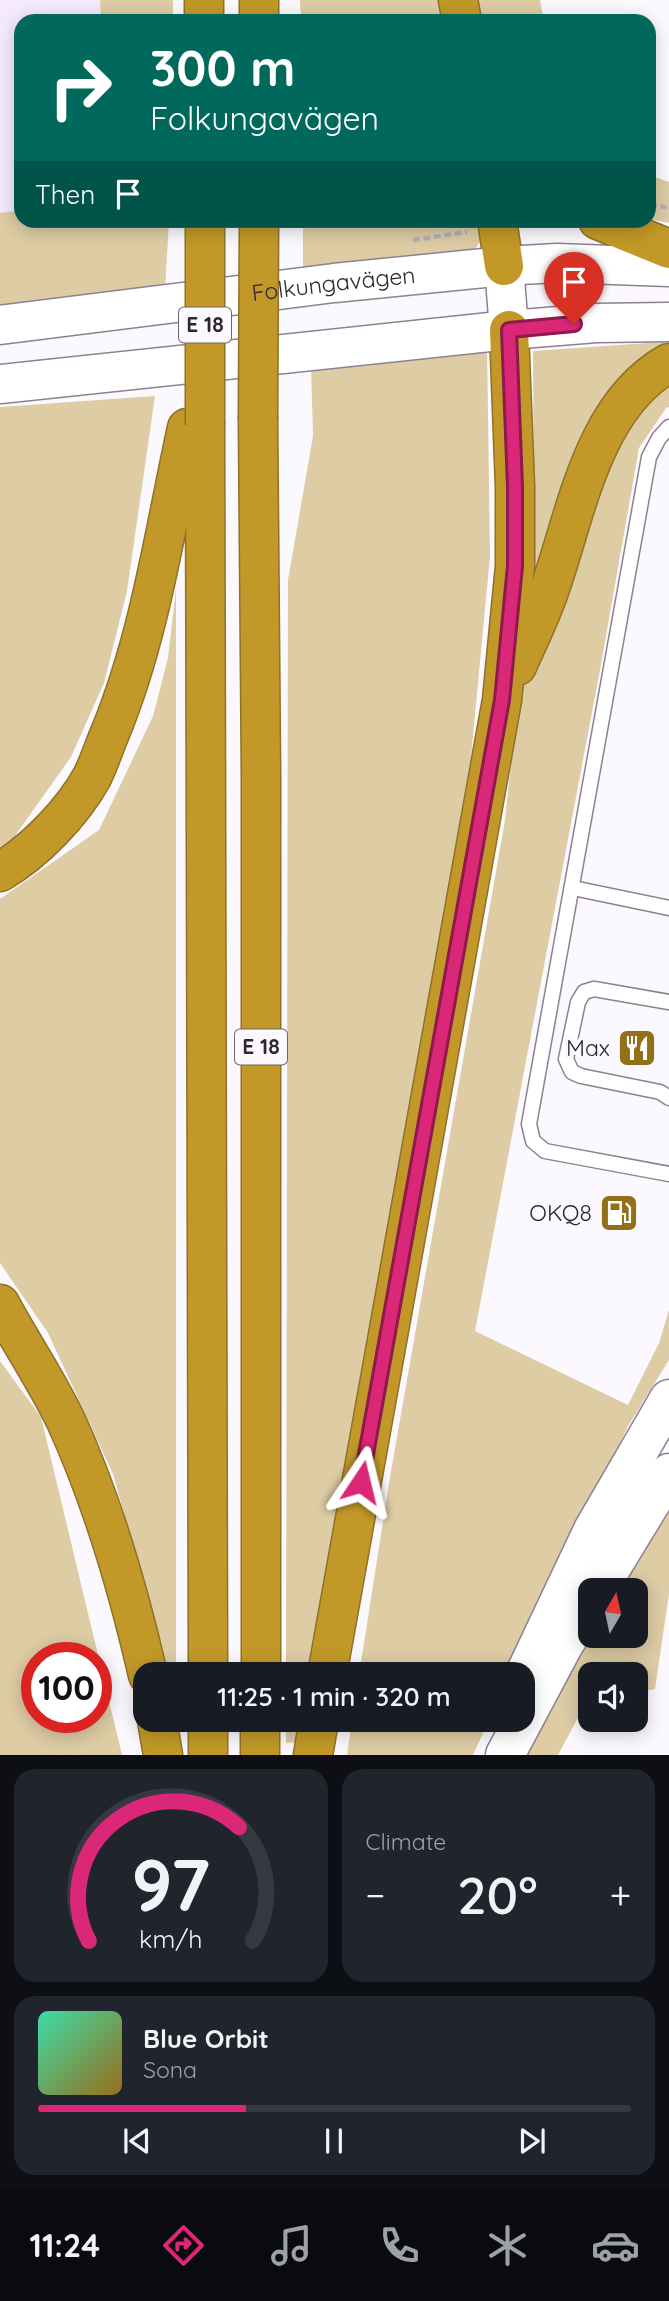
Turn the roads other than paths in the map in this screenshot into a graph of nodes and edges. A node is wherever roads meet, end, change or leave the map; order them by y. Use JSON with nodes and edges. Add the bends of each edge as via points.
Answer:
{"nodes":[{"id":1,"x":205,"y":228,"type":"edge"},
{"id":2,"x":259,"y":228,"type":"edge"},
{"id":3,"x":498,"y":228,"type":"edge"},
{"id":4,"x":617,"y":228,"type":"edge"},
{"id":5,"x":669,"y":250,"type":"edge"},
{"id":6,"x":503,"y":266,"type":"junction"},
{"id":7,"x":669,"y":267,"type":"edge"},
{"id":8,"x":669,"y":323,"type":"edge"},
{"id":9,"x":0,"y":325,"type":"edge"},
{"id":10,"x":509,"y":330,"type":"junction"},
{"id":11,"x":669,"y":363,"type":"edge"},
{"id":12,"x":0,"y":384,"type":"edge"},
{"id":13,"x":196,"y":426,"type":"junction"},
{"id":14,"x":669,"y":427,"type":"edge"},
{"id":15,"x":502,"y":700,"type":"junction"},
{"id":16,"x":0,"y":872,"type":"edge"},
{"id":17,"x":573,"y":888,"type":"junction"},
{"id":18,"x":669,"y":908,"type":"edge"},
{"id":19,"x":669,"y":1002,"type":"edge"},
{"id":20,"x":669,"y":1098,"type":"edge"},
{"id":21,"x":669,"y":1174,"type":"edge"},
{"id":22,"x":0,"y":1304,"type":"edge"},
{"id":23,"x":669,"y":1399,"type":"edge"},
{"id":24,"x":669,"y":1474,"type":"edge"},
{"id":25,"x":605,"y":1578,"type":"edge"},
{"id":26,"x":578,"y":1622,"type":"edge"},
{"id":27,"x":145,"y":1662,"type":"edge"},
{"id":28,"x":208,"y":1662,"type":"edge"},
{"id":29,"x":261,"y":1662,"type":"edge"},
{"id":30,"x":329,"y":1662,"type":"edge"},
{"id":31,"x":531,"y":1662,"type":"edge"},
{"id":32,"x":160,"y":1732,"type":"edge"},
{"id":33,"x":208,"y":1732,"type":"edge"},
{"id":34,"x":260,"y":1732,"type":"edge"},
{"id":35,"x":317,"y":1732,"type":"edge"},
{"id":36,"x":498,"y":1732,"type":"edge"},
{"id":37,"x":163,"y":1755,"type":"edge"},
{"id":38,"x":208,"y":1755,"type":"edge"},
{"id":39,"x":260,"y":1755,"type":"edge"},
{"id":40,"x":313,"y":1755,"type":"edge"},
{"id":41,"x":487,"y":1755,"type":"edge"},
{"id":42,"x":505,"y":1755,"type":"edge"}],
"edges":[{"from":1,"to":13,"type":"highway","number":"E 18","bridge":true,"via":[[205,344]]},
{"from":2,"to":29,"type":"highway","number":"E 18","bridge":true},
{"from":3,"to":6,"type":"highway"},
{"from":4,"to":5,"type":"highway"},
{"from":6,"to":7,"type":"main road","name":"Folkungavägen"},
{"from":6,"to":9,"type":"main road","name":"Folkungavägen"},
{"from":6,"to":10,"type":"main road"},
{"from":8,"to":10,"type":"main road"},
{"from":10,"to":12,"type":"main road"},
{"from":10,"to":15,"type":"highway","via":[[515,566]]},
{"from":11,"to":15,"type":"highway","via":[[629,396],[609,425],[548,592]]},
{"from":13,"to":16,"type":"highway","via":[[139,649],[92,777],[61,819],[23,858]]},
{"from":13,"to":28,"type":"highway","number":"E 18"},
{"from":14,"to":17,"type":"lane","via":[[649,457]]},
{"from":15,"to":30,"type":"highway"},
{"from":17,"to":18,"type":"lane"},
{"from":17,"to":21,"type":"lane","via":[[529,1124],[533,1141],[545,1150]]},
{"from":19,"to":20,"type":"lane","via":[[594,989],[584,992],[566,1059],[572,1072],[581,1076],[660,1092]]},
{"from":22,"to":27,"type":"highway","via":[[65,1419],[96,1493],[120,1562]]},
{"from":23,"to":31,"type":"main road","via":[[593,1530]]},
{"from":24,"to":25,"type":"main road"},
{"from":26,"to":42,"type":"main road"},
{"from":32,"to":37,"type":"highway"},
{"from":33,"to":38,"type":"highway"},
{"from":34,"to":39,"type":"highway"},
{"from":35,"to":40,"type":"highway"},
{"from":36,"to":41,"type":"main road"}]}
